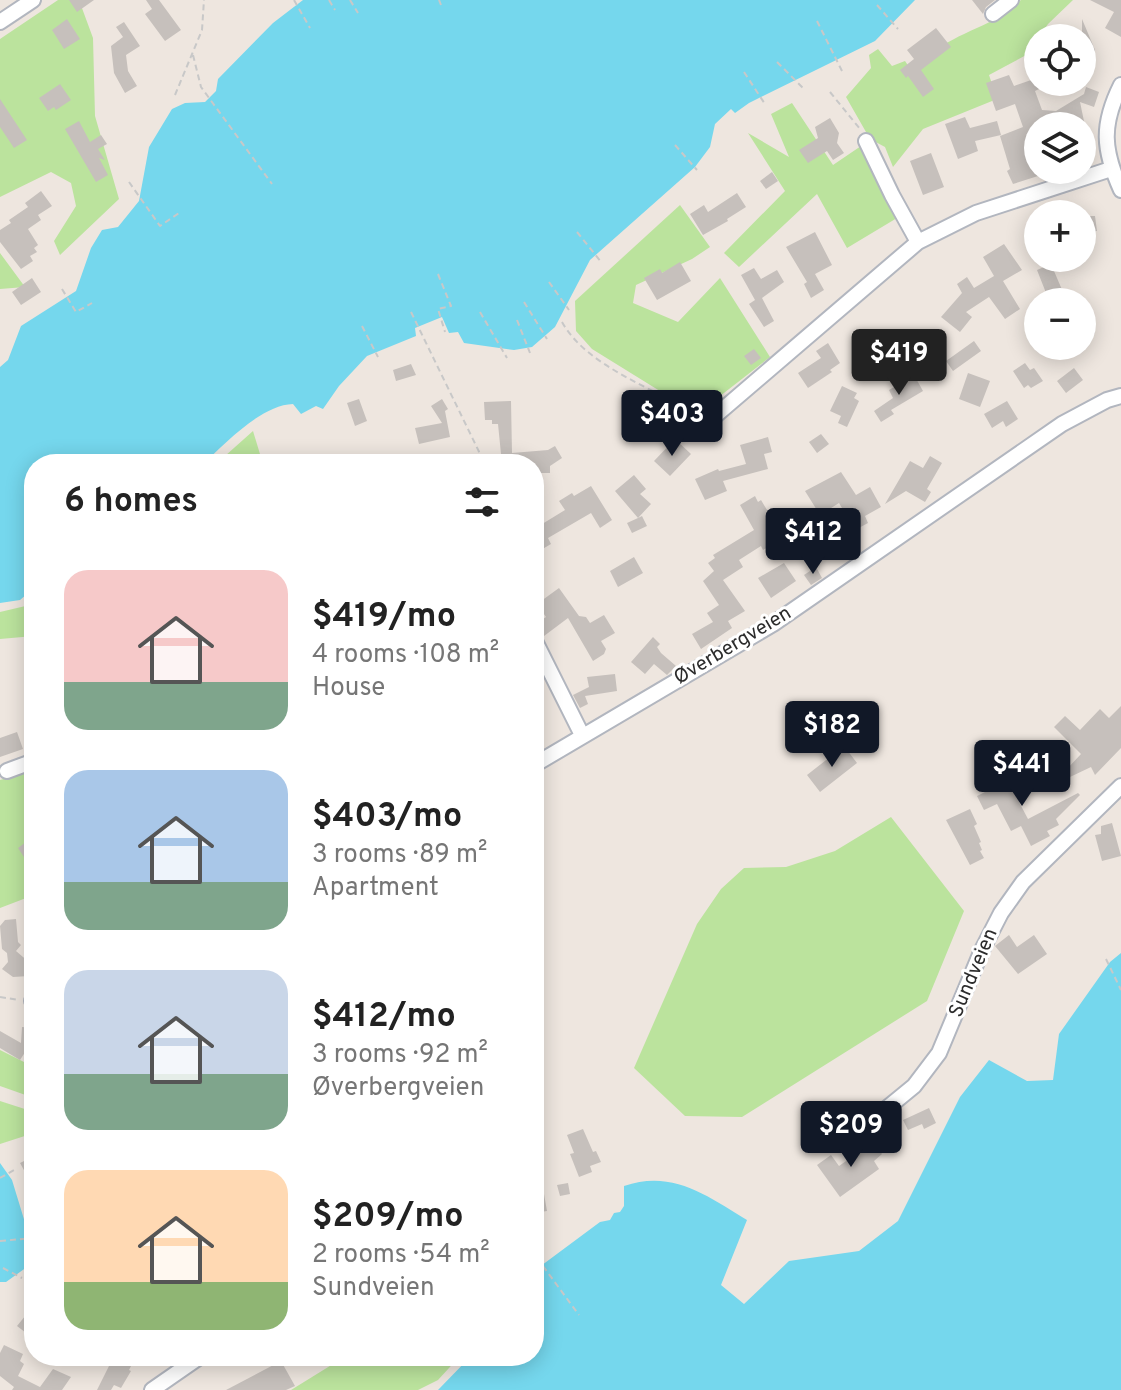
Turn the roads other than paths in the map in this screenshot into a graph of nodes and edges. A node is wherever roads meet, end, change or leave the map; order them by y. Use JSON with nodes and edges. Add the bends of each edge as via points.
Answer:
{"nodes":[{"id":1,"x":33,"y":0,"type":"edge"},
{"id":2,"x":1011,"y":0,"type":"edge"},
{"id":3,"x":993,"y":14,"type":"dead end"},
{"id":4,"x":0,"y":22,"type":"edge"},
{"id":5,"x":1121,"y":85,"type":"edge"},
{"id":6,"x":866,"y":141,"type":"road end"},
{"id":7,"x":1111,"y":169,"type":"junction"},
{"id":8,"x":1121,"y":190,"type":"edge"},
{"id":9,"x":918,"y":242,"type":"junction"},
{"id":10,"x":1121,"y":396,"type":"edge"},
{"id":11,"x":708,"y":422,"type":"road end"},
{"id":12,"x":544,"y":659,"type":"edge"},
{"id":13,"x":582,"y":735,"type":"junction"},
{"id":14,"x":544,"y":759,"type":"edge"},
{"id":15,"x":24,"y":765,"type":"edge"},
{"id":16,"x":7,"y":771,"type":"dead end"},
{"id":17,"x":1121,"y":786,"type":"edge"},
{"id":18,"x":864,"y":1127,"type":"dead end"},
{"id":19,"x":187,"y":1366,"type":"edge"},
{"id":20,"x":152,"y":1390,"type":"edge"}],
"edges":[{"from":1,"to":4,"type":"street"},
{"from":2,"to":3,"type":"street"},
{"from":5,"to":7,"type":"street","via":[[1106,127]]},
{"from":6,"to":9,"type":"street"},
{"from":7,"to":8,"type":"street"},
{"from":7,"to":9,"type":"street","via":[[976,213]]},
{"from":9,"to":11,"type":"street"},
{"from":10,"to":13,"type":"street","name":"Øverbergveien","via":[[1062,424],[773,624]]},
{"from":12,"to":13,"type":"street"},
{"from":13,"to":14,"type":"street","name":"Øverbergveien"},
{"from":15,"to":16,"type":"street"},
{"from":17,"to":18,"type":"street","name":"Sundveien","via":[[1023,882],[982,950],[939,1053],[914,1086]]},
{"from":19,"to":20,"type":"street"}]}
